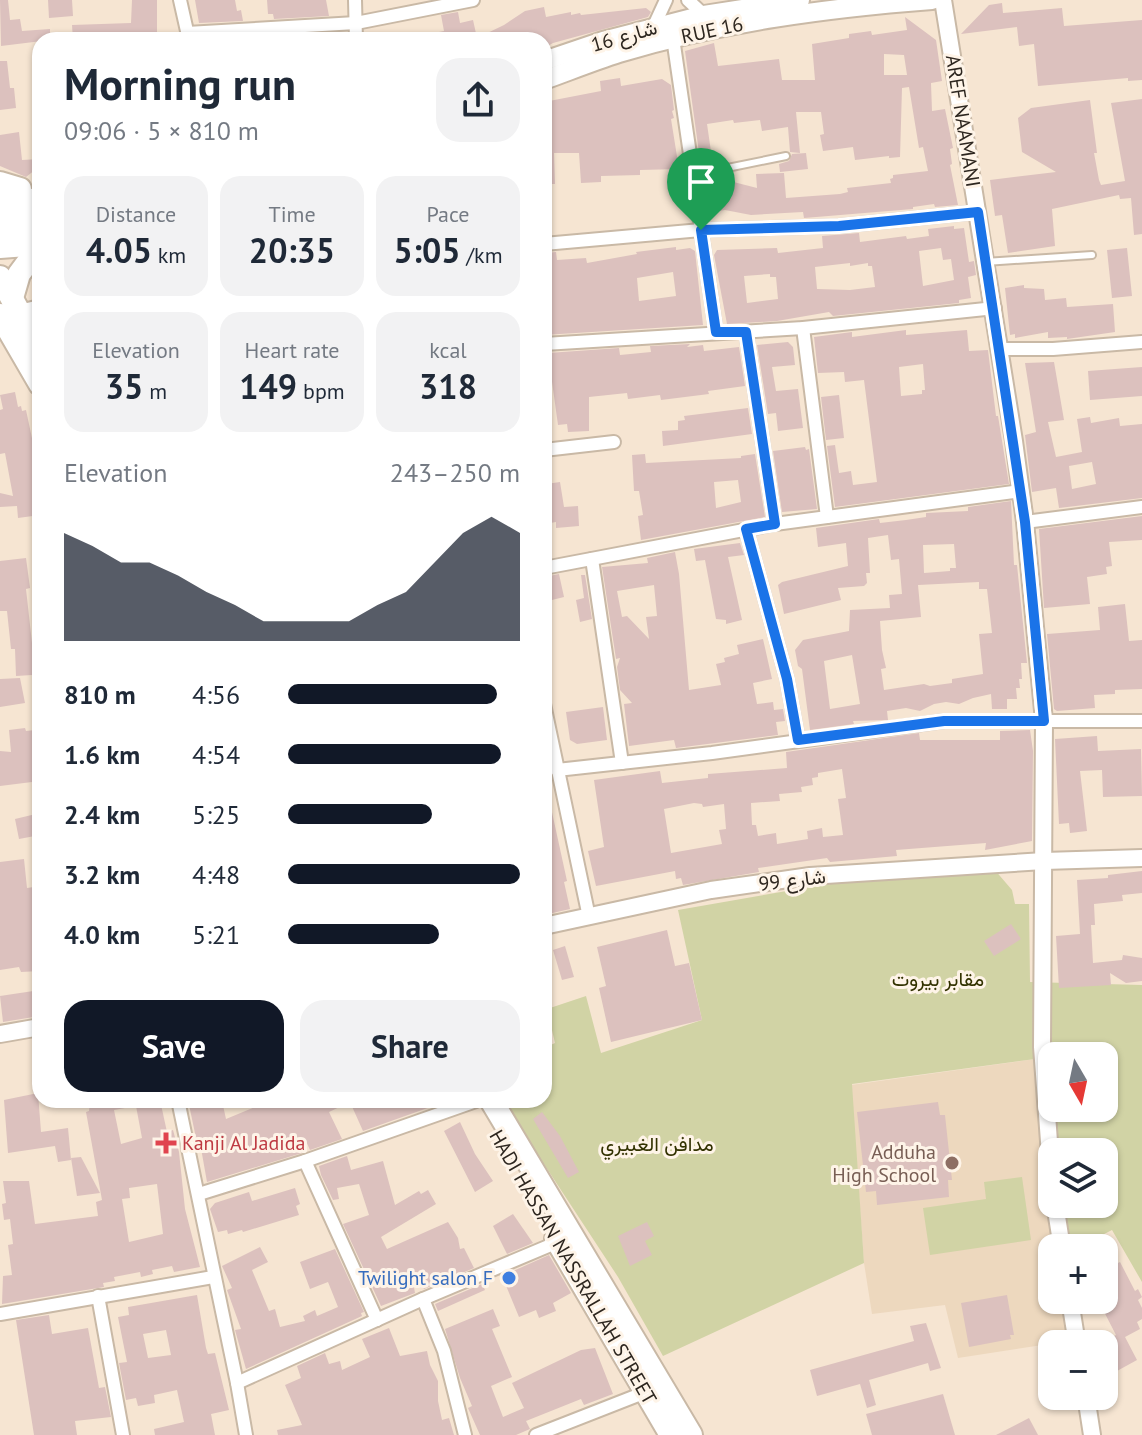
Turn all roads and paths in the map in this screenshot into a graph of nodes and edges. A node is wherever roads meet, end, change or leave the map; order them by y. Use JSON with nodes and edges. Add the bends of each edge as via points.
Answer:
{"nodes":[{"id":1,"x":180,"y":0,"type":"edge"},
{"id":2,"x":355,"y":0,"type":"edge"},
{"id":3,"x":473,"y":0,"type":"edge"},
{"id":4,"x":666,"y":0,"type":"edge"},
{"id":5,"x":688,"y":0,"type":"edge"},
{"id":6,"x":800,"y":0,"type":"edge"},
{"id":7,"x":932,"y":0,"type":"edge"},
{"id":8,"x":943,"y":0,"type":"edge"},
{"id":9,"x":704,"y":15,"type":"junction"},
{"id":10,"x":356,"y":23,"type":"junction"},
{"id":11,"x":653,"y":28,"type":"junction"},
{"id":12,"x":187,"y":32,"type":"edge"},
{"id":13,"x":240,"y":32,"type":"edge"},
{"id":14,"x":356,"y":32,"type":"edge"},
{"id":15,"x":673,"y":38,"type":"junction"},
{"id":16,"x":552,"y":59,"type":"edge"},
{"id":17,"x":552,"y":77,"type":"edge"},
{"id":18,"x":786,"y":156,"type":"dead end"},
{"id":19,"x":0,"y":171,"type":"edge"},
{"id":20,"x":693,"y":175,"type":"junction"},
{"id":21,"x":27,"y":197,"type":"edge"},
{"id":22,"x":0,"y":204,"type":"edge"},
{"id":23,"x":978,"y":212,"type":"junction"},
{"id":24,"x":0,"y":217,"type":"edge"},
{"id":25,"x":701,"y":230,"type":"junction"},
{"id":26,"x":32,"y":231,"type":"edge"},
{"id":27,"x":0,"y":233,"type":"edge"},
{"id":28,"x":552,"y":243,"type":"edge"},
{"id":29,"x":32,"y":245,"type":"edge"},
{"id":30,"x":0,"y":247,"type":"edge"},
{"id":31,"x":1092,"y":255,"type":"dead end"},
{"id":32,"x":32,"y":256,"type":"edge"},
{"id":33,"x":985,"y":262,"type":"junction"},
{"id":34,"x":0,"y":277,"type":"edge"},
{"id":35,"x":18,"y":308,"type":"edge"},
{"id":36,"x":995,"y":308,"type":"junction"},
{"id":37,"x":803,"y":328,"type":"junction"},
{"id":38,"x":716,"y":332,"type":"junction"},
{"id":39,"x":746,"y":332,"type":"junction"},
{"id":40,"x":32,"y":335,"type":"edge"},
{"id":41,"x":1142,"y":342,"type":"edge"},
{"id":42,"x":552,"y":343,"type":"edge"},
{"id":43,"x":1000,"y":349,"type":"junction"},
{"id":44,"x":32,"y":356,"type":"edge"},
{"id":45,"x":614,"y":442,"type":"dead end"},
{"id":46,"x":552,"y":449,"type":"edge"},
{"id":47,"x":1021,"y":491,"type":"junction"},
{"id":48,"x":1142,"y":507,"type":"edge"},
{"id":49,"x":827,"y":517,"type":"junction"},
{"id":50,"x":1025,"y":522,"type":"junction"},
{"id":51,"x":775,"y":524,"type":"junction"},
{"id":52,"x":746,"y":529,"type":"junction"},
{"id":53,"x":592,"y":559,"type":"junction"},
{"id":54,"x":552,"y":566,"type":"edge"},
{"id":55,"x":1044,"y":721,"type":"junction"},
{"id":56,"x":1142,"y":721,"type":"edge"},
{"id":57,"x":798,"y":740,"type":"junction"},
{"id":58,"x":552,"y":763,"type":"edge"},
{"id":59,"x":622,"y":763,"type":"junction"},
{"id":60,"x":1142,"y":858,"type":"edge"},
{"id":61,"x":1044,"y":861,"type":"junction"},
{"id":62,"x":589,"y":917,"type":"junction"},
{"id":63,"x":552,"y":924,"type":"edge"},
{"id":64,"x":32,"y":1028,"type":"edge"},
{"id":65,"x":0,"y":1034,"type":"edge"},
{"id":66,"x":180,"y":1108,"type":"edge"},
{"id":67,"x":453,"y":1108,"type":"edge"},
{"id":68,"x":474,"y":1108,"type":"edge"},
{"id":69,"x":474,"y":1108,"type":"edge"},
{"id":70,"x":1049,"y":1138,"type":"edge"},
{"id":71,"x":305,"y":1161,"type":"junction"},
{"id":72,"x":199,"y":1194,"type":"junction"},
{"id":73,"x":558,"y":1242,"type":"junction"},
{"id":74,"x":213,"y":1277,"type":"junction"},
{"id":75,"x":98,"y":1296,"type":"junction"},
{"id":76,"x":423,"y":1299,"type":"junction"},
{"id":77,"x":0,"y":1314,"type":"edge"},
{"id":78,"x":377,"y":1320,"type":"junction"},
{"id":79,"x":237,"y":1383,"type":"junction"},
{"id":80,"x":646,"y":1392,"type":"junction"},
{"id":81,"x":1088,"y":1410,"type":"edge"},
{"id":82,"x":1090,"y":1410,"type":"edge"},
{"id":83,"x":123,"y":1435,"type":"edge"},
{"id":84,"x":246,"y":1435,"type":"edge"},
{"id":85,"x":465,"y":1435,"type":"edge"},
{"id":86,"x":536,"y":1435,"type":"edge"},
{"id":87,"x":671,"y":1435,"type":"edge"},
{"id":88,"x":691,"y":1435,"type":"edge"},
{"id":89,"x":1092,"y":1435,"type":"edge"},
{"id":90,"x":1102,"y":1435,"type":"edge"}],
"edges":[{"from":1,"to":12,"type":"street"},
{"from":2,"to":10,"type":"street"},
{"from":3,"to":10,"type":"street"},
{"from":4,"to":11,"type":"street"},
{"from":5,"to":9,"type":"street"},
{"from":6,"to":9,"type":"main road","name":"شارع 16"},
{"from":7,"to":15,"type":"main road","name":"RUE 16","via":[[775,17]]},
{"from":8,"to":23,"type":"street","name":"AREF NAAMANI"},
{"from":9,"to":11,"type":"main road","name":"شارع 16"},
{"from":10,"to":13,"type":"street"},
{"from":10,"to":14,"type":"street"},
{"from":11,"to":16,"type":"main road","name":"شارع 16"},
{"from":15,"to":17,"type":"main road","name":"RUE 16"},
{"from":15,"to":20,"type":"street"},
{"from":18,"to":20,"type":"lane"},
{"from":19,"to":21,"type":"street"},
{"from":20,"to":25,"type":"street"},
{"from":21,"to":22,"type":"highway"},
{"from":21,"to":24,"type":"main road"},
{"from":23,"to":25,"type":"street","via":[[839,226]]},
{"from":23,"to":33,"type":"street","name":"AREF NAAMANI"},
{"from":25,"to":28,"type":"street"},
{"from":25,"to":38,"type":"street"},
{"from":26,"to":27,"type":"main road"},
{"from":29,"to":30,"type":"highway"},
{"from":31,"to":33,"type":"lane"},
{"from":32,"to":35,"type":"highway","via":[[19,274]]},
{"from":33,"to":36,"type":"street","name":"AREF NAAMANI"},
{"from":34,"to":35,"type":"highway"},
{"from":35,"to":40,"type":"highway"},
{"from":35,"to":44,"type":"highway"},
{"from":36,"to":37,"type":"street"},
{"from":36,"to":43,"type":"street","name":"AREF NAAMANI"},
{"from":37,"to":39,"type":"street"},
{"from":37,"to":49,"type":"street"},
{"from":38,"to":39,"type":"street"},
{"from":38,"to":42,"type":"street"},
{"from":39,"to":51,"type":"street"},
{"from":41,"to":43,"type":"street"},
{"from":43,"to":47,"type":"street","name":"AREF NAAMANI"},
{"from":45,"to":46,"type":"street"},
{"from":47,"to":49,"type":"street"},
{"from":47,"to":50,"type":"street","name":"AREF NAAMANI"},
{"from":48,"to":50,"type":"street"},
{"from":49,"to":51,"type":"street"},
{"from":50,"to":55,"type":"street","name":"AREF NAAMANI"},
{"from":51,"to":52,"type":"street"},
{"from":52,"to":53,"type":"street"},
{"from":52,"to":57,"type":"street"},
{"from":53,"to":54,"type":"street"},
{"from":53,"to":59,"type":"street"},
{"from":55,"to":56,"type":"street"},
{"from":55,"to":57,"type":"street","via":[[944,721]]},
{"from":55,"to":61,"type":"street","name":"AREF NAAMANI"},
{"from":57,"to":59,"type":"street"},
{"from":58,"to":59,"type":"street"},
{"from":58,"to":62,"type":"street"},
{"from":60,"to":61,"type":"street","name":"شارع 99"},
{"from":61,"to":62,"type":"street","name":"شارع 99","via":[[810,876],[711,890]]},
{"from":61,"to":70,"type":"street","name":"AREF NAAMANI","via":[[1042,1047]]},
{"from":62,"to":63,"type":"street","name":"شارع 99"},
{"from":64,"to":65,"type":"street"},
{"from":66,"to":72,"type":"street"},
{"from":67,"to":71,"type":"street"},
{"from":68,"to":73,"type":"highway","name":"HADI HASSAN NASSRALLAH STREET"},
{"from":69,"to":88,"type":"highway"},
{"from":71,"to":72,"type":"street"},
{"from":71,"to":78,"type":"street"},
{"from":72,"to":74,"type":"street"},
{"from":73,"to":76,"type":"street"},
{"from":73,"to":80,"type":"highway","name":"HADI HASSAN NASSRALLAH STREET"},
{"from":74,"to":75,"type":"street"},
{"from":74,"to":79,"type":"street"},
{"from":75,"to":77,"type":"street"},
{"from":75,"to":83,"type":"street"},
{"from":76,"to":78,"type":"street"},
{"from":76,"to":85,"type":"street","via":[[444,1351]]},
{"from":78,"to":79,"type":"street"},
{"from":79,"to":84,"type":"street"},
{"from":80,"to":86,"type":"street"},
{"from":80,"to":87,"type":"highway","name":"HADI HASSAN NASSRALLAH STREET"},
{"from":81,"to":89,"type":"street"},
{"from":82,"to":90,"type":"street"}]}
